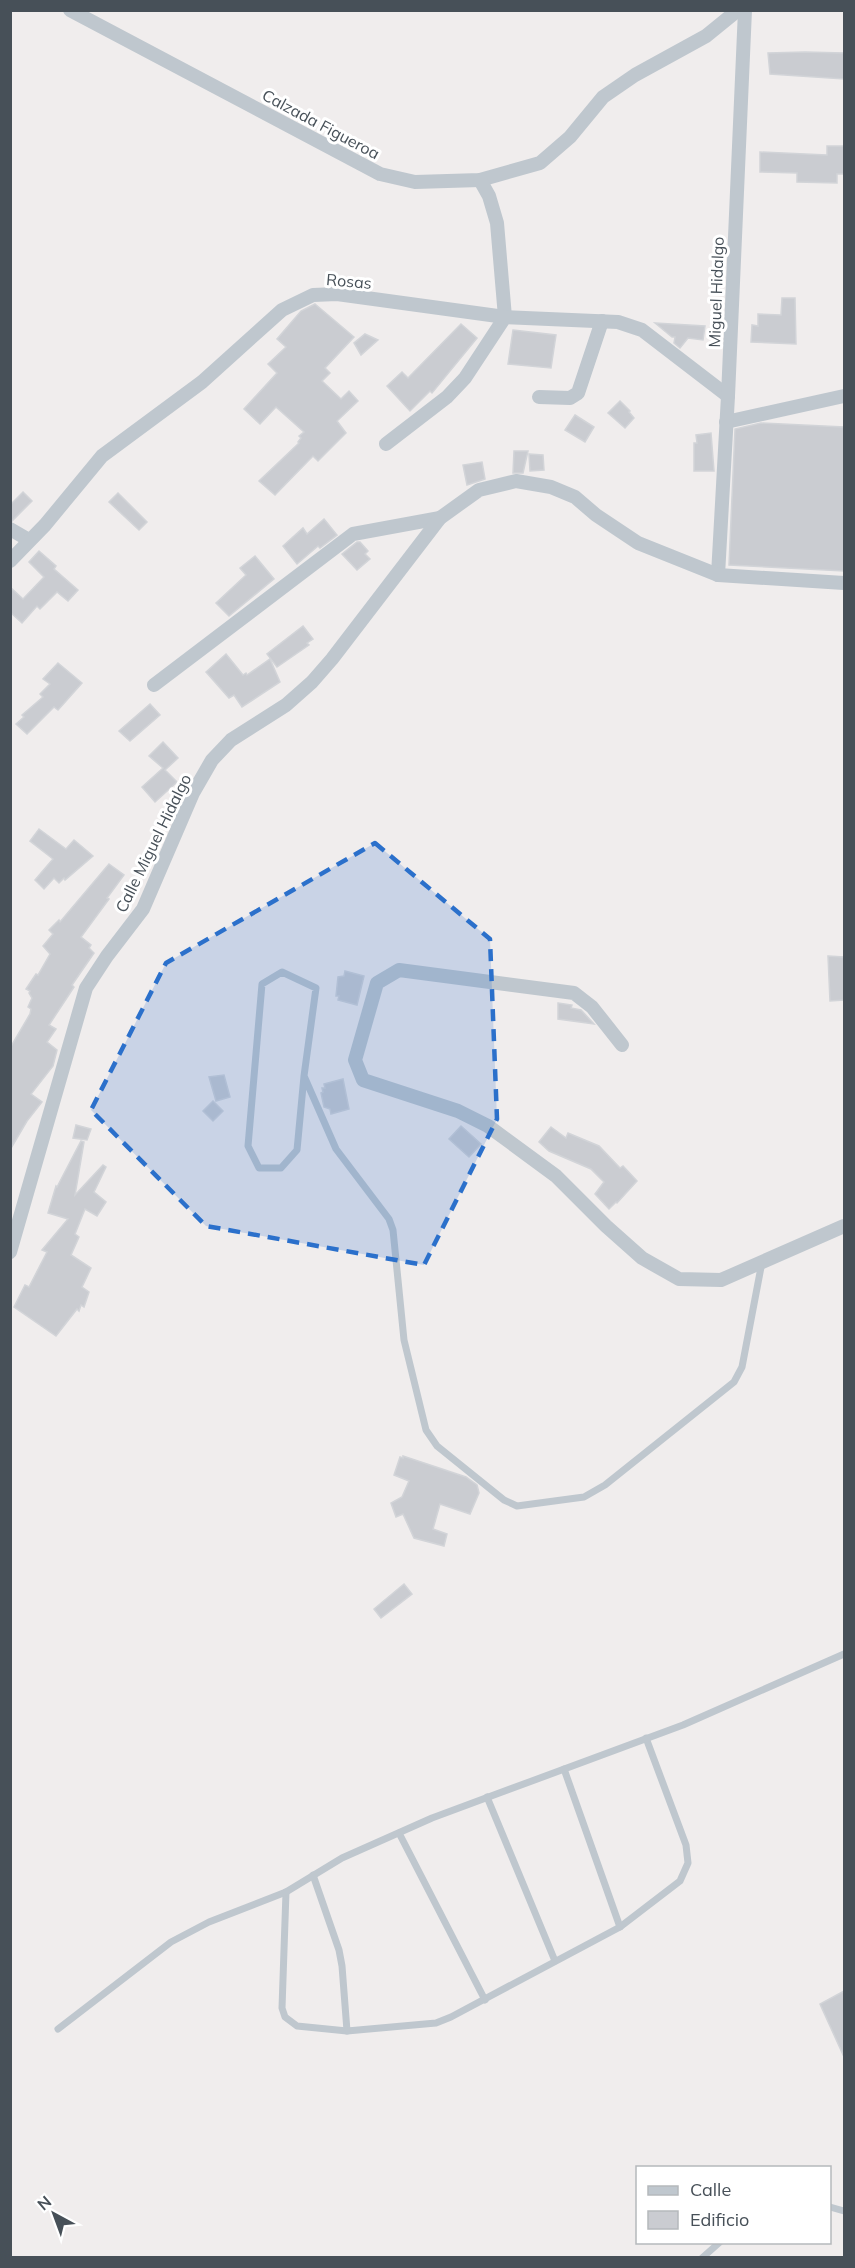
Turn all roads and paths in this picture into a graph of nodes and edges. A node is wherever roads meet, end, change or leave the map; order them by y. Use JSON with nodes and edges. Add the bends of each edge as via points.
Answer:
{"nodes":[{"id":1,"x":70,"y":10,"type":"edge"},
{"id":2,"x":738,"y":10,"type":"edge"},
{"id":3,"x":745,"y":10,"type":"edge"},
{"id":4,"x":94,"y":16,"type":"edge"},
{"id":5,"x":480,"y":180,"type":"junction"},
{"id":6,"x":505,"y":317,"type":"junction"},
{"id":7,"x":602,"y":321,"type":"junction"},
{"id":8,"x":728,"y":396,"type":"junction"},
{"id":9,"x":844,"y":396,"type":"edge"},
{"id":10,"x":538,"y":398,"type":"dead end"},
{"id":11,"x":726,"y":422,"type":"junction"},
{"id":12,"x":386,"y":444,"type":"dead end"},
{"id":13,"x":440,"y":519,"type":"junction"},
{"id":14,"x":10,"y":528,"type":"edge"},
{"id":15,"x":29,"y":540,"type":"junction"},
{"id":16,"x":10,"y":561,"type":"edge"},
{"id":17,"x":718,"y":575,"type":"junction"},
{"id":18,"x":844,"y":584,"type":"edge"},
{"id":19,"x":154,"y":685,"type":"dead end"},
{"id":20,"x":622,"y":1045,"type":"dead end"},
{"id":21,"x":304,"y":1076,"type":"junction"},
{"id":22,"x":844,"y":1226,"type":"edge"},
{"id":23,"x":10,"y":1252,"type":"edge"},
{"id":24,"x":763,"y":1262,"type":"junction"},
{"id":25,"x":844,"y":1654,"type":"edge"},
{"id":26,"x":646,"y":1738,"type":"junction"},
{"id":27,"x":564,"y":1769,"type":"junction"},
{"id":28,"x":487,"y":1797,"type":"junction"},
{"id":29,"x":399,"y":1833,"type":"junction"},
{"id":30,"x":313,"y":1875,"type":"junction"},
{"id":31,"x":286,"y":1892,"type":"junction"},
{"id":32,"x":620,"y":1927,"type":"junction"},
{"id":33,"x":555,"y":1961,"type":"junction"},
{"id":34,"x":485,"y":2000,"type":"junction"},
{"id":35,"x":58,"y":2028,"type":"dead end"},
{"id":36,"x":347,"y":2031,"type":"junction"},
{"id":37,"x":718,"y":2244,"type":"edge"},
{"id":38,"x":702,"y":2258,"type":"edge"}],
"edges":[{"from":1,"to":4,"type":"street","name":"Calzada Figueroa"},
{"from":2,"to":5,"type":"street","name":"Calzada Figueroa","via":[[706,36],[603,97],[570,137],[540,163]]},
{"from":3,"to":8,"type":"street","name":"Miguel Hidalgo"},
{"from":4,"to":5,"type":"street","name":"Calzada Figueroa","via":[[380,174],[415,182]]},
{"from":5,"to":6,"type":"street","via":[[497,224]]},
{"from":6,"to":7,"type":"street","name":"Rosas"},
{"from":6,"to":12,"type":"street","via":[[465,378],[447,397]]},
{"from":6,"to":15,"type":"street","name":"Rosas","via":[[336,294],[313,295],[297,301],[202,382],[102,456]]},
{"from":7,"to":8,"type":"street","name":"Rosas","via":[[642,330]]},
{"from":7,"to":10,"type":"street","via":[[578,393],[570,398]]},
{"from":8,"to":11,"type":"street","name":"Miguel Hidalgo"},
{"from":9,"to":11,"type":"street"},
{"from":11,"to":17,"type":"street","name":"Miguel Hidalgo"},
{"from":13,"to":17,"type":"street","name":"Calle Miguel Hidalgo","via":[[479,490],[516,481],[551,487],[575,497],[639,543]]},
{"from":13,"to":19,"type":"street","name":"Calle Miguel Hidalgo","via":[[353,534]]},
{"from":13,"to":23,"type":"street","name":"Calle Miguel Hidalgo","via":[[312,682],[286,705],[231,740],[212,760],[143,909],[106,956],[87,988]]},
{"from":14,"to":15,"type":"street"},
{"from":15,"to":16,"type":"street","name":"Rosas"},
{"from":17,"to":18,"type":"street","name":"Calle Miguel Hidalgo"},
{"from":20,"to":24,"type":"street","via":[[592,1007],[574,993],[399,970],[377,983],[355,1060],[363,1080],[458,1111],[488,1126],[556,1176],[642,1258],[679,1279],[721,1280]]},
{"from":21,"to":21,"type":"lane","via":[[316,988],[282,972],[262,984],[248,1146],[259,1168],[281,1168],[297,1150]]},
{"from":21,"to":24,"type":"lane","via":[[336,1149],[389,1219],[393,1230],[404,1340],[426,1430],[437,1446],[517,1506],[584,1497],[605,1485],[734,1382],[742,1367]]},
{"from":22,"to":24,"type":"street"},
{"from":25,"to":26,"type":"lane"},
{"from":26,"to":27,"type":"lane"},
{"from":26,"to":32,"type":"lane","via":[[686,1845],[688,1863],[680,1881]]},
{"from":27,"to":28,"type":"lane"},
{"from":27,"to":32,"type":"lane"},
{"from":28,"to":29,"type":"lane"},
{"from":28,"to":33,"type":"lane"},
{"from":29,"to":30,"type":"lane"},
{"from":29,"to":34,"type":"lane"},
{"from":30,"to":31,"type":"lane"},
{"from":30,"to":36,"type":"lane","via":[[339,1950]]},
{"from":31,"to":35,"type":"lane","via":[[209,1922],[171,1942]]},
{"from":31,"to":36,"type":"lane","via":[[282,2008],[285,2017],[297,2026]]},
{"from":32,"to":33,"type":"lane"},
{"from":33,"to":34,"type":"lane"},
{"from":34,"to":36,"type":"lane","via":[[436,2023]]},
{"from":37,"to":38,"type":"lane"}]}
